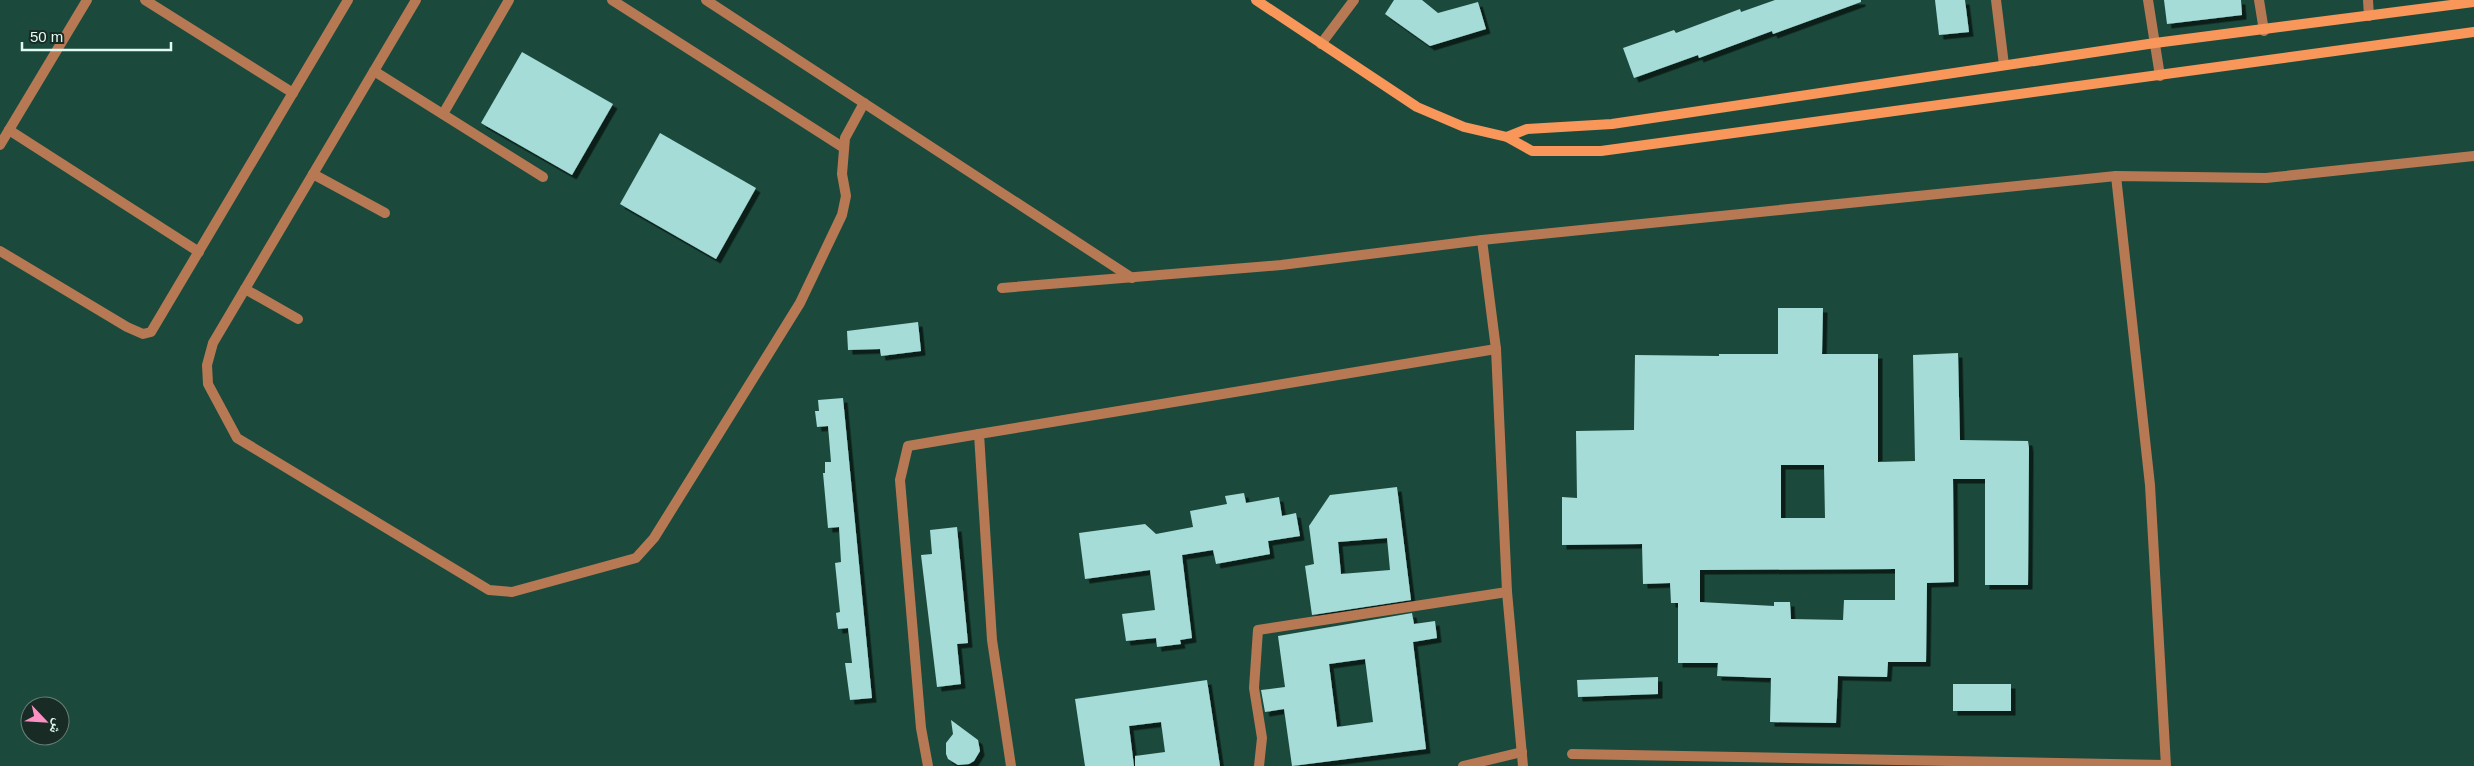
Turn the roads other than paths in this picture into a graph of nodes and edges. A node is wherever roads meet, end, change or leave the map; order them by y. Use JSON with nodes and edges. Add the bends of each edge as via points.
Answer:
{"nodes":[{"id":1,"x":87,"y":0,"type":"edge"},
{"id":2,"x":144,"y":0,"type":"edge"},
{"id":3,"x":348,"y":0,"type":"edge"},
{"id":4,"x":416,"y":0,"type":"edge"},
{"id":5,"x":509,"y":0,"type":"edge"},
{"id":6,"x":612,"y":0,"type":"edge"},
{"id":7,"x":706,"y":0,"type":"edge"},
{"id":8,"x":1256,"y":0,"type":"edge"},
{"id":9,"x":1354,"y":0,"type":"edge"},
{"id":10,"x":1996,"y":0,"type":"edge"},
{"id":11,"x":2148,"y":0,"type":"edge"},
{"id":12,"x":2259,"y":0,"type":"edge"},
{"id":13,"x":2368,"y":0,"type":"edge"},
{"id":14,"x":2474,"y":2,"type":"edge"},
{"id":15,"x":2369,"y":16,"type":"junction"},
{"id":16,"x":2264,"y":31,"type":"junction"},
{"id":17,"x":2474,"y":32,"type":"edge"},
{"id":18,"x":2155,"y":43,"type":"junction"},
{"id":19,"x":1321,"y":44,"type":"junction"},
{"id":20,"x":2004,"y":65,"type":"junction"},
{"id":21,"x":374,"y":71,"type":"junction"},
{"id":22,"x":2160,"y":76,"type":"junction"},
{"id":23,"x":293,"y":93,"type":"junction"},
{"id":24,"x":864,"y":103,"type":"junction"},
{"id":25,"x":443,"y":114,"type":"junction"},
{"id":26,"x":9,"y":130,"type":"junction"},
{"id":27,"x":1508,"y":137,"type":"junction"},
{"id":28,"x":0,"y":145,"type":"edge"},
{"id":29,"x":844,"y":148,"type":"junction"},
{"id":30,"x":2474,"y":156,"type":"edge"},
{"id":31,"x":313,"y":174,"type":"junction"},
{"id":32,"x":2116,"y":176,"type":"junction"},
{"id":33,"x":543,"y":177,"type":"dead end"},
{"id":34,"x":385,"y":213,"type":"dead end"},
{"id":35,"x":1482,"y":240,"type":"junction"},
{"id":36,"x":0,"y":251,"type":"edge"},
{"id":37,"x":199,"y":252,"type":"junction"},
{"id":38,"x":1132,"y":278,"type":"junction"},
{"id":39,"x":1002,"y":288,"type":"dead end"},
{"id":40,"x":245,"y":289,"type":"junction"},
{"id":41,"x":298,"y":319,"type":"dead end"},
{"id":42,"x":1496,"y":349,"type":"junction"},
{"id":43,"x":978,"y":434,"type":"junction"},
{"id":44,"x":1507,"y":592,"type":"junction"},
{"id":45,"x":1522,"y":752,"type":"junction"},
{"id":46,"x":1572,"y":754,"type":"dead end"},
{"id":47,"x":1778,"y":762,"type":"edge"},
{"id":48,"x":2121,"y":765,"type":"edge"},
{"id":49,"x":2166,"y":765,"type":"edge"},
{"id":50,"x":928,"y":766,"type":"edge"},
{"id":51,"x":1011,"y":766,"type":"edge"},
{"id":52,"x":1259,"y":766,"type":"edge"},
{"id":53,"x":1463,"y":766,"type":"edge"},
{"id":54,"x":1524,"y":766,"type":"edge"}],
"edges":[{"from":1,"to":26,"type":"street"},
{"from":2,"to":23,"type":"street"},
{"from":3,"to":23,"type":"street"},
{"from":4,"to":21,"type":"street"},
{"from":5,"to":25,"type":"street"},
{"from":6,"to":29,"type":"street"},
{"from":7,"to":24,"type":"street"},
{"from":8,"to":19,"type":"main road"},
{"from":9,"to":19,"type":"street"},
{"from":10,"to":20,"type":"street"},
{"from":11,"to":18,"type":"street"},
{"from":12,"to":16,"type":"street"},
{"from":13,"to":15,"type":"street"},
{"from":14,"to":15,"type":"main road"},
{"from":15,"to":16,"type":"main road"},
{"from":16,"to":18,"type":"main road"},
{"from":17,"to":22,"type":"main road"},
{"from":18,"to":20,"type":"main road"},
{"from":18,"to":22,"type":"street"},
{"from":19,"to":27,"type":"main road","via":[[1417,107],[1464,127]]},
{"from":20,"to":27,"type":"main road","via":[[1612,124],[1527,129]]},
{"from":21,"to":25,"type":"street"},
{"from":21,"to":31,"type":"street"},
{"from":22,"to":27,"type":"main road","via":[[1601,151],[1532,150]]},
{"from":23,"to":37,"type":"street"},
{"from":24,"to":29,"type":"street","via":[[845,138]]},
{"from":24,"to":38,"type":"street"},
{"from":25,"to":33,"type":"street"},
{"from":26,"to":28,"type":"street"},
{"from":26,"to":37,"type":"street"},
{"from":29,"to":40,"type":"street","via":[[842,174],[846,196],[842,215],[800,303],[654,538],[636,558],[512,592],[489,590],[237,438],[208,384],[207,365],[213,343]]},
{"from":30,"to":32,"type":"street","via":[[2266,178]]},
{"from":31,"to":34,"type":"street"},
{"from":31,"to":40,"type":"street"},
{"from":32,"to":35,"type":"street"},
{"from":32,"to":49,"type":"street","via":[[2150,485]]},
{"from":35,"to":38,"type":"street","via":[[1280,265]]},
{"from":35,"to":42,"type":"street"},
{"from":36,"to":37,"type":"street","via":[[127,327],[146,335],[153,330]]},
{"from":38,"to":39,"type":"street"},
{"from":40,"to":41,"type":"street"},
{"from":42,"to":43,"type":"street"},
{"from":42,"to":44,"type":"street"},
{"from":43,"to":50,"type":"street","via":[[908,446],[900,480]]},
{"from":43,"to":51,"type":"street","via":[[992,640]]},
{"from":44,"to":45,"type":"street"},
{"from":44,"to":52,"type":"street","via":[[1258,630],[1254,688],[1262,738]]},
{"from":45,"to":53,"type":"street"},
{"from":45,"to":54,"type":"street"},
{"from":46,"to":47,"type":"street"},
{"from":47,"to":48,"type":"street"},
{"from":48,"to":49,"type":"street"}]}
